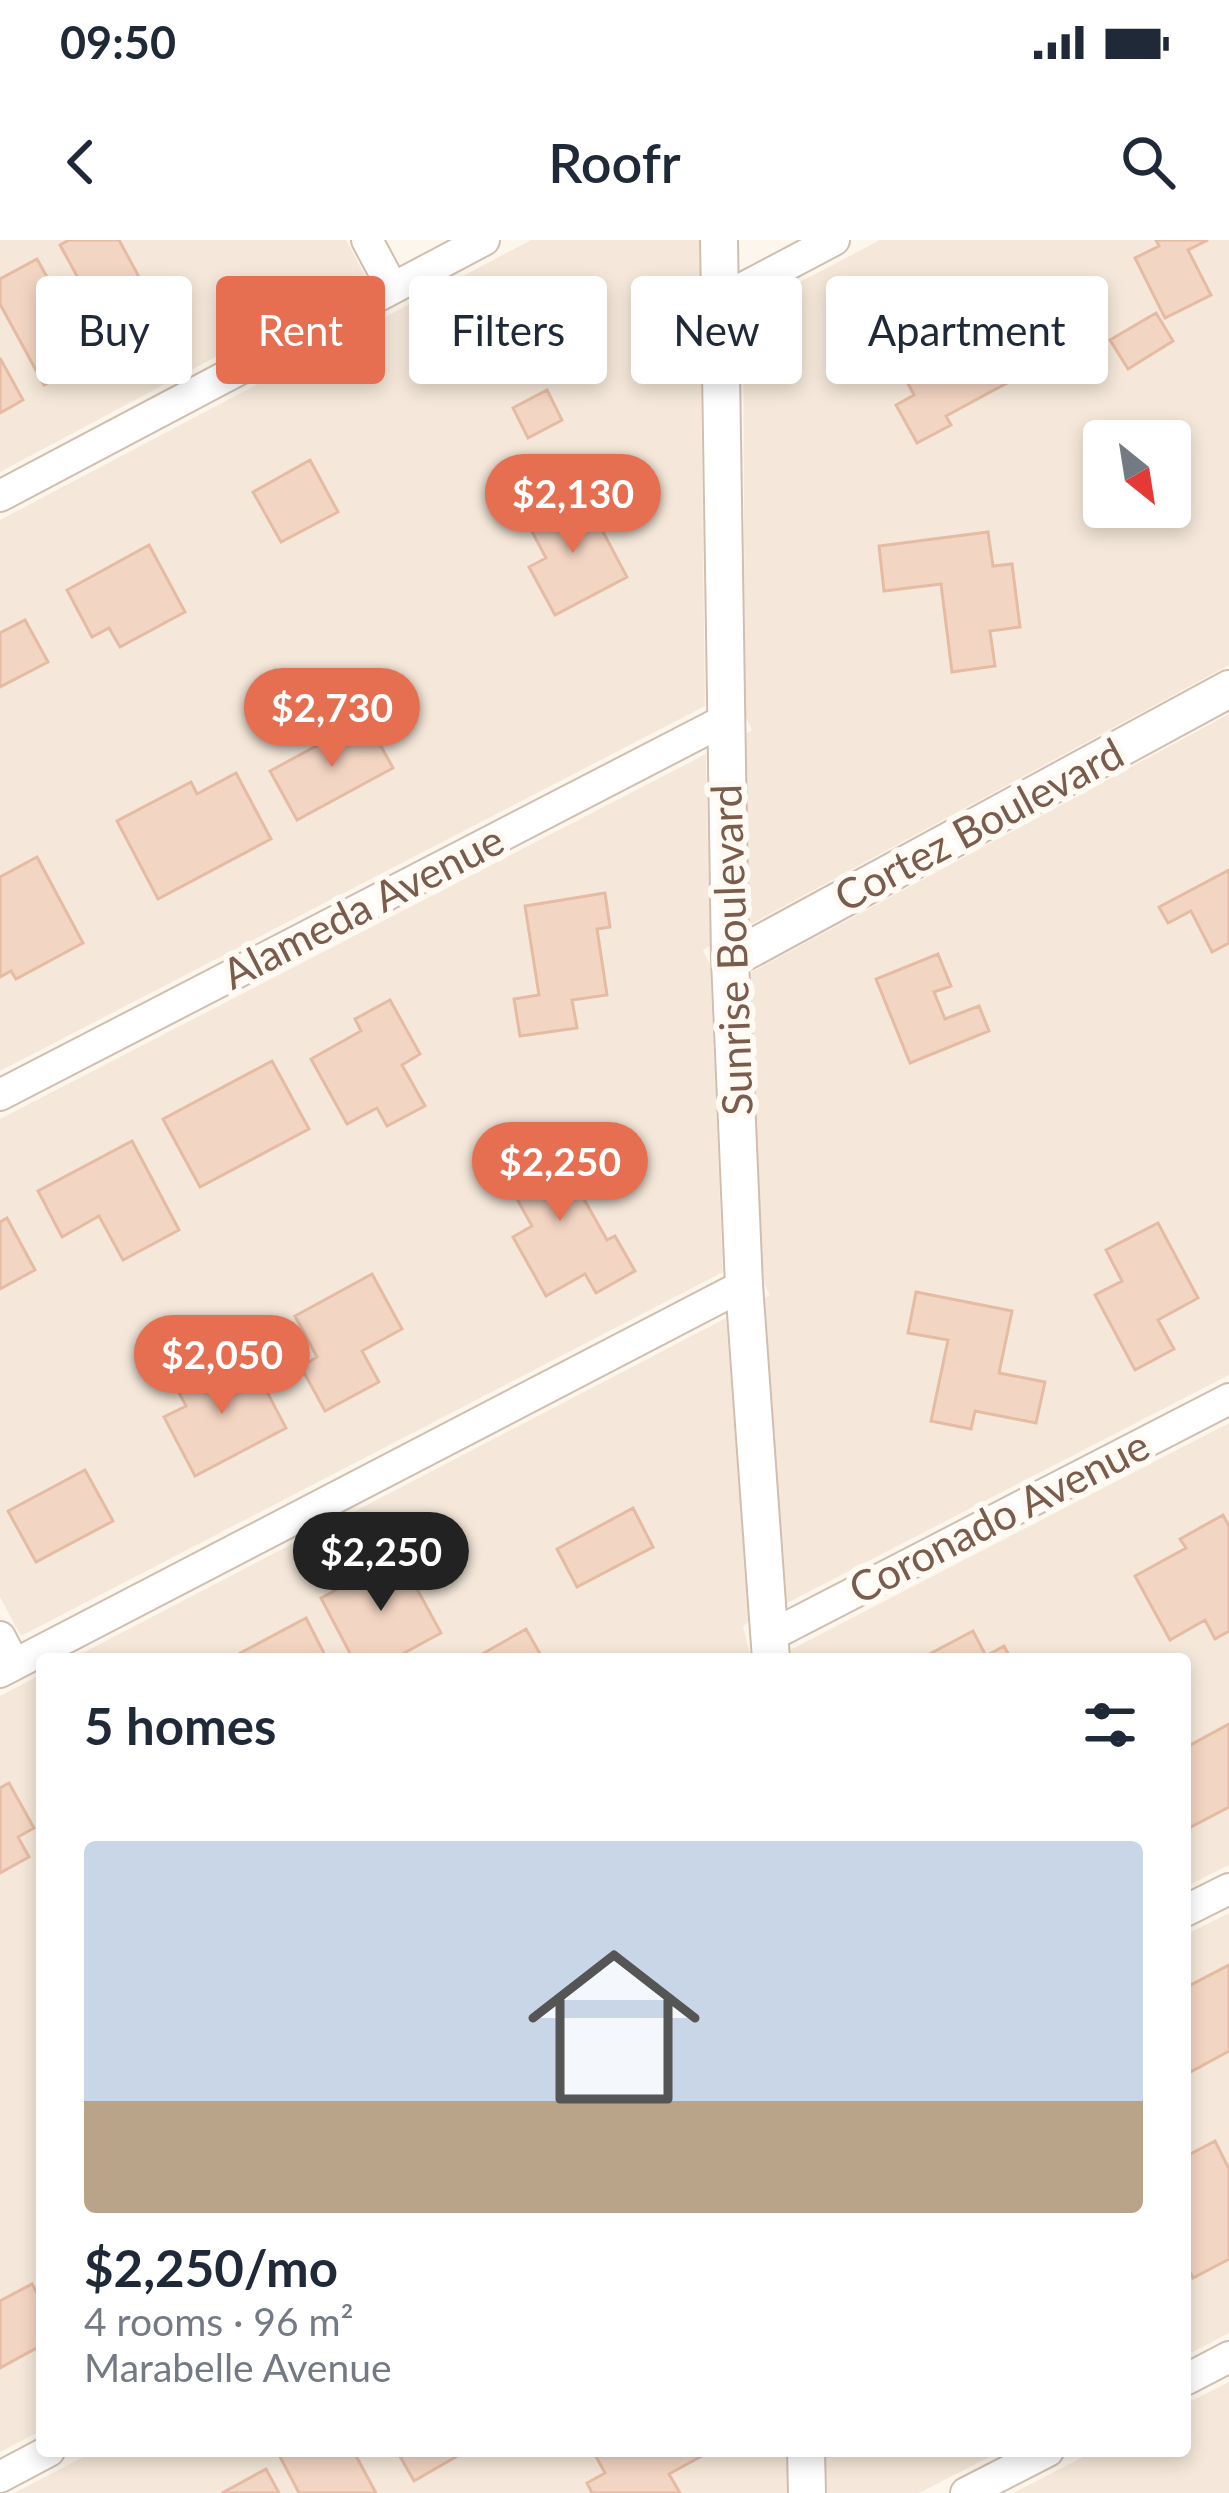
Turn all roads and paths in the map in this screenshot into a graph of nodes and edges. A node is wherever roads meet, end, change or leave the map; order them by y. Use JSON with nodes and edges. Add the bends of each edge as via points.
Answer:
{"nodes":[{"id":1,"x":367,"y":240,"type":"edge"},
{"id":2,"x":484,"y":240,"type":"edge"},
{"id":3,"x":719,"y":240,"type":"edge"},
{"id":4,"x":834,"y":240,"type":"edge"},
{"id":5,"x":722,"y":276,"type":"edge"},
{"id":6,"x":766,"y":276,"type":"edge"},
{"id":7,"x":392,"y":287,"type":"junction"},
{"id":8,"x":724,"y":384,"type":"edge"},
{"id":9,"x":0,"y":496,"type":"edge"},
{"id":10,"x":1229,"y":689,"type":"edge"},
{"id":11,"x":725,"y":720,"type":"junction"},
{"id":12,"x":730,"y":960,"type":"junction"},
{"id":13,"x":0,"y":1095,"type":"edge"},
{"id":14,"x":743,"y":1285,"type":"junction"},
{"id":15,"x":1229,"y":1399,"type":"edge"},
{"id":16,"x":770,"y":1647,"type":"edge"},
{"id":17,"x":5,"y":1658,"type":"edge"},
{"id":18,"x":1229,"y":1889,"type":"edge"},
{"id":19,"x":1191,"y":1908,"type":"edge"},
{"id":20,"x":1229,"y":2357,"type":"edge"},
{"id":21,"x":1191,"y":2377,"type":"edge"},
{"id":22,"x":38,"y":2457,"type":"edge"},
{"id":23,"x":806,"y":2457,"type":"edge"},
{"id":24,"x":1036,"y":2457,"type":"edge"},
{"id":25,"x":0,"y":2476,"type":"edge"},
{"id":26,"x":807,"y":2493,"type":"edge"},
{"id":27,"x":966,"y":2493,"type":"edge"}],
"edges":[{"from":1,"to":7,"type":"street"},
{"from":2,"to":7,"type":"street"},
{"from":3,"to":5,"type":"street","name":"Sunrise Boulevard"},
{"from":4,"to":6,"type":"street"},
{"from":7,"to":9,"type":"street"},
{"from":8,"to":11,"type":"street","name":"Sunrise Boulevard"},
{"from":10,"to":12,"type":"street","name":"Cortez Boulevard"},
{"from":11,"to":12,"type":"street","name":"Sunrise Boulevard"},
{"from":11,"to":13,"type":"street","name":"Alameda Avenue"},
{"from":12,"to":14,"type":"street","name":"Sunrise Boulevard"},
{"from":14,"to":16,"type":"street","name":"Sunrise Boulevard"},
{"from":14,"to":17,"type":"street"},
{"from":15,"to":16,"type":"street","name":"Coronado Avenue"},
{"from":18,"to":19,"type":"street"},
{"from":20,"to":21,"type":"street"},
{"from":22,"to":25,"type":"street"},
{"from":23,"to":26,"type":"street"},
{"from":24,"to":27,"type":"street"}]}
